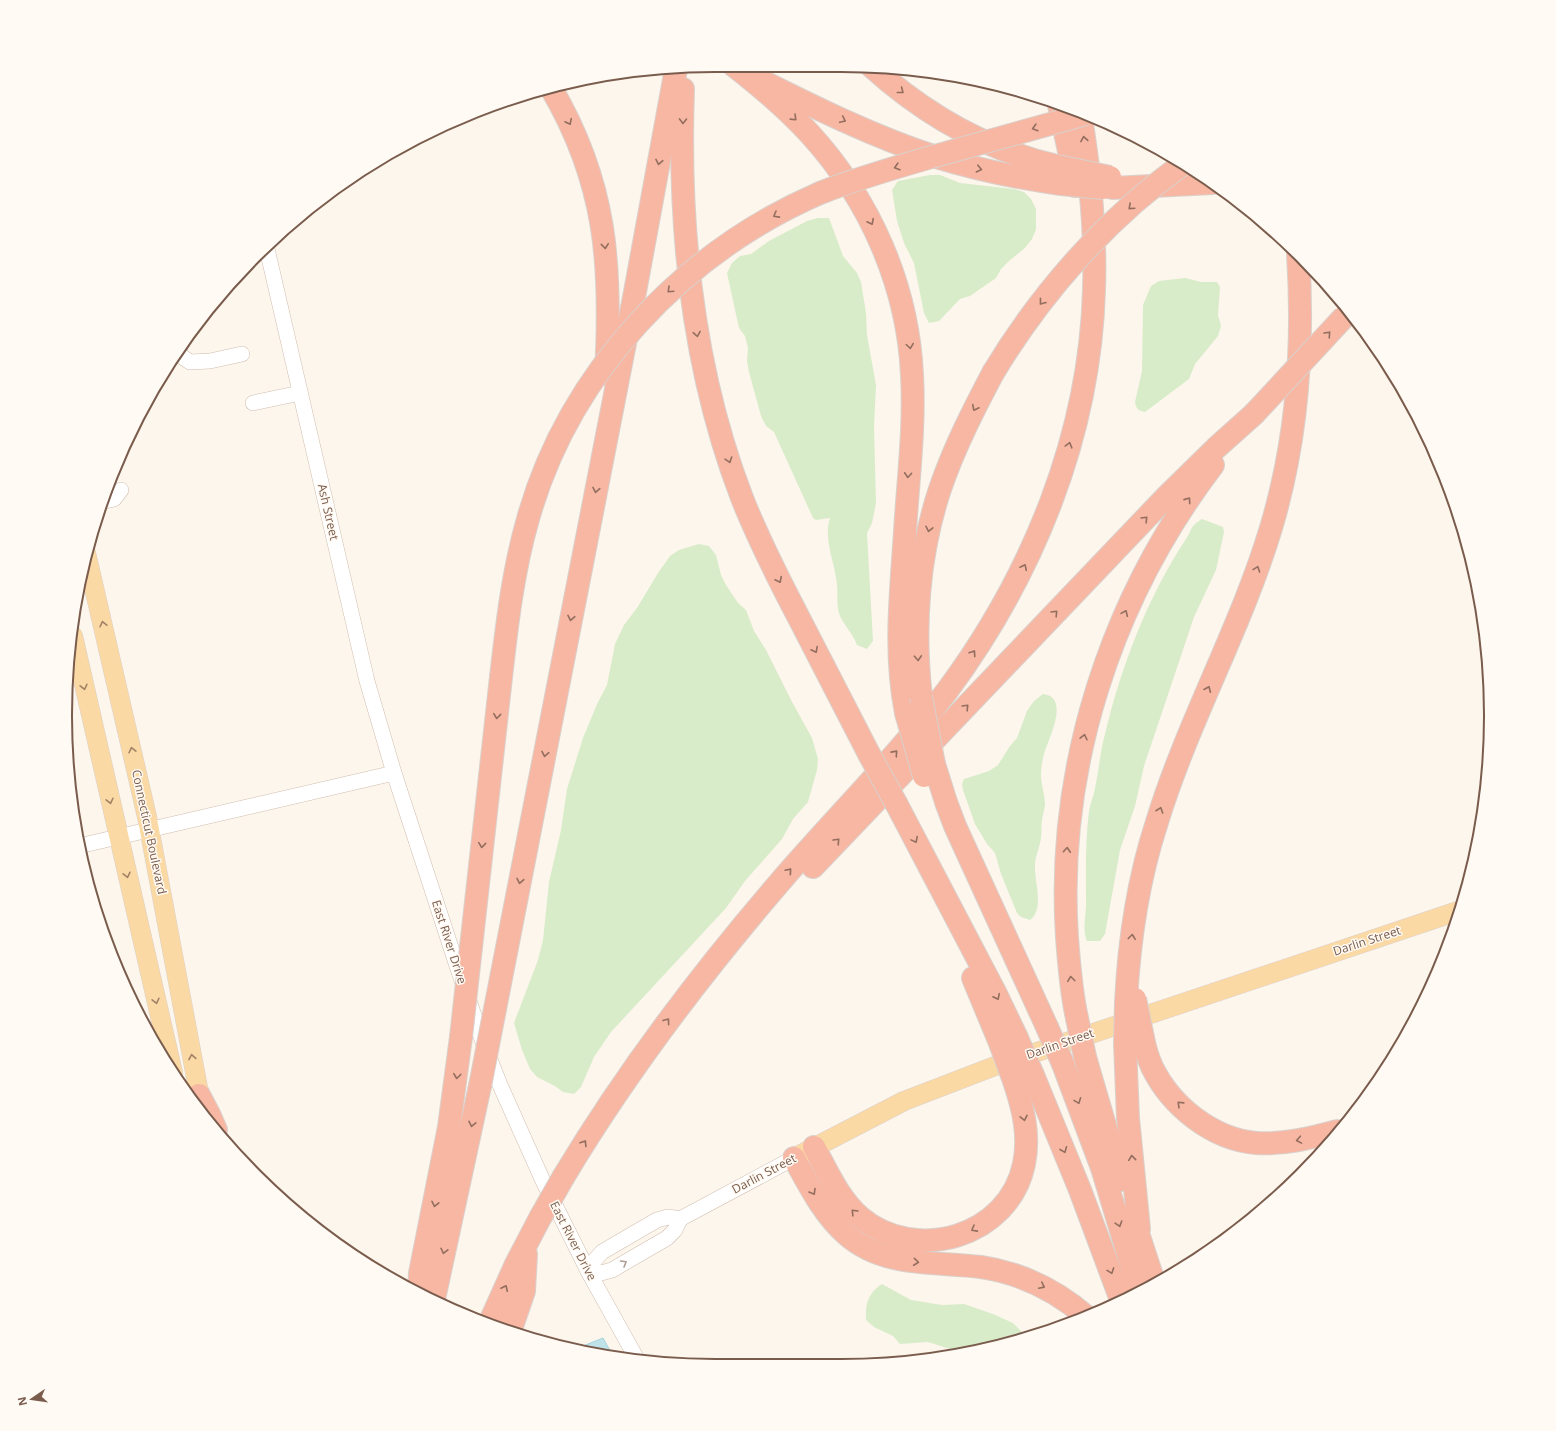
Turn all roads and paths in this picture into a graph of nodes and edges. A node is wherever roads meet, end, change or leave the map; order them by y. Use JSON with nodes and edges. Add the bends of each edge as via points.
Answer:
{"nodes":[{"id":1,"x":741,"y":72,"type":"edge"},
{"id":2,"x":747,"y":72,"type":"edge"},
{"id":3,"x":675,"y":73,"type":"edge"},
{"id":4,"x":684,"y":73,"type":"edge"},
{"id":5,"x":879,"y":73,"type":"edge"},
{"id":6,"x":554,"y":93,"type":"edge"},
{"id":7,"x":1060,"y":111,"type":"edge"},
{"id":8,"x":1076,"y":117,"type":"edge"},
{"id":9,"x":1081,"y":119,"type":"edge"},
{"id":10,"x":1178,"y":168,"type":"edge"},
{"id":11,"x":1059,"y":175,"type":"junction"},
{"id":12,"x":1203,"y":184,"type":"edge"},
{"id":13,"x":1287,"y":251,"type":"edge"},
{"id":14,"x":267,"y":254,"type":"edge"},
{"id":15,"x":1298,"y":262,"type":"edge"},
{"id":16,"x":1345,"y":316,"type":"edge"},
{"id":17,"x":1300,"y":327,"type":"junction"},
{"id":18,"x":242,"y":354,"type":"dead end"},
{"id":19,"x":182,"y":355,"type":"edge"},
{"id":20,"x":1088,"y":359,"type":"junction"},
{"id":21,"x":300,"y":393,"type":"junction"},
{"id":22,"x":253,"y":403,"type":"dead end"},
{"id":23,"x":1254,"y":414,"type":"junction"},
{"id":24,"x":603,"y":452,"type":"junction"},
{"id":25,"x":121,"y":490,"type":"dead end"},
{"id":26,"x":109,"y":500,"type":"edge"},
{"id":27,"x":90,"y":567,"type":"edge"},
{"id":28,"x":76,"y":649,"type":"edge"},
{"id":29,"x":929,"y":770,"type":"junction"},
{"id":30,"x":394,"y":773,"type":"junction"},
{"id":31,"x":149,"y":829,"type":"junction"},
{"id":32,"x":118,"y":836,"type":"junction"},
{"id":33,"x":85,"y":844,"type":"edge"},
{"id":34,"x":1453,"y":913,"type":"edge"},
{"id":35,"x":710,"y":966,"type":"junction"},
{"id":36,"x":1134,"y":1041,"type":"junction"},
{"id":37,"x":169,"y":1055,"type":"edge"},
{"id":38,"x":1023,"y":1078,"type":"junction"},
{"id":39,"x":200,"y":1101,"type":"edge"},
{"id":40,"x":1330,"y":1133,"type":"edge"},
{"id":41,"x":814,"y":1147,"type":"junction"},
{"id":42,"x":794,"y":1158,"type":"junction"},
{"id":43,"x":680,"y":1219,"type":"junction"},
{"id":44,"x":1140,"y":1238,"type":"junction"},
{"id":45,"x":526,"y":1244,"type":"junction"},
{"id":46,"x":588,"y":1272,"type":"junction"},
{"id":47,"x":1153,"y":1278,"type":"edge"},
{"id":48,"x":1138,"y":1286,"type":"edge"},
{"id":49,"x":419,"y":1287,"type":"edge"},
{"id":50,"x":435,"y":1295,"type":"edge"},
{"id":51,"x":1119,"y":1296,"type":"edge"},
{"id":52,"x":1081,"y":1312,"type":"edge"},
{"id":53,"x":492,"y":1318,"type":"edge"},
{"id":54,"x":512,"y":1326,"type":"edge"},
{"id":55,"x":634,"y":1353,"type":"edge"}],
"edges":[{"from":1,"to":29,"type":"highway","one_way":true,"bridge":true,"via":[[797,121],[838,168],[877,234],[901,303],[911,352],[913,391],[899,624],[901,678],[906,713],[917,754]]},
{"from":2,"to":11,"type":"highway","one_way":true,"via":[[853,124],[918,151],[969,167],[1010,176]]},
{"from":3,"to":24,"type":"highway","one_way":true},
{"from":4,"to":38,"type":"highway","one_way":true,"bridge":true,"via":[[683,180],[686,241],[696,328],[703,368],[738,488],[788,598],[941,888],[979,993],[1008,1041]]},
{"from":5,"to":11,"type":"highway","one_way":true,"via":[[917,104],[958,128],[1010,153],[1034,161]]},
{"from":6,"to":24,"type":"highway","one_way":true,"via":[[586,162],[605,238],[608,302]]},
{"from":7,"to":20,"type":"highway","via":[[1077,202]]},
{"from":8,"to":49,"type":"highway","one_way":true,"bridge":true,"via":[[873,174],[816,195],[739,237],[699,266],[659,301],[624,339],[598,373],[565,428],[544,472],[529,513],[509,608],[461,1037],[449,1127]]},
{"from":20,"to":9,"type":"highway","one_way":true,"via":[[1094,292],[1094,221]]},
{"from":10,"to":29,"type":"highway","one_way":true,"bridge":true,"via":[[1129,208],[1077,261],[1032,316],[993,373],[956,448],[932,517],[924,558],[919,608],[918,656],[928,737]]},
{"from":11,"to":12,"type":"highway","bridge":true,"via":[[1161,186]]},
{"from":13,"to":17,"type":"highway"},
{"from":14,"to":21,"type":"street","name":"Ash Street"},
{"from":15,"to":17,"type":"highway"},
{"from":23,"to":16,"type":"highway","one_way":true,"bridge":true},
{"from":36,"to":17,"type":"highway","one_way":true,"bridge":true,"via":[[1127,976],[1139,891],[1157,820],[1264,551],[1275,515],[1295,419]]},
{"from":18,"to":19,"type":"street","via":[[210,362],[190,362]]},
{"from":35,"to":20,"type":"highway","one_way":true,"via":[[923,720],[962,670],[993,623],[1020,575],[1053,497],[1077,417]]},
{"from":21,"to":22,"type":"street"},
{"from":21,"to":30,"type":"street","name":"Ash Street","via":[[367,681]]},
{"from":35,"to":23,"type":"highway","one_way":true,"via":[[733,951],[752,934],[1161,502]]},
{"from":44,"to":23,"type":"highway","one_way":true,"bridge":true,"via":[[1085,1057],[1077,1018],[1068,950],[1066,910],[1066,863],[1074,788],[1094,698],[1119,628],[1153,556],[1204,476]]},
{"from":24,"to":50,"type":"highway","one_way":true,"bridge":true,"via":[[480,1086]]},
{"from":25,"to":26,"type":"street","via":[[114,499]]},
{"from":31,"to":27,"type":"main road","name":"Connecticut Boulevard","one_way":true},
{"from":28,"to":32,"type":"main road","one_way":true},
{"from":29,"to":48,"type":"highway","one_way":true,"bridge":true,"via":[[939,811],[1001,925],[1063,1064],[1102,1168]]},
{"from":30,"to":31,"type":"street"},
{"from":30,"to":46,"type":"street","name":"East River Drive","via":[[483,1042],[564,1226]]},
{"from":31,"to":32,"type":"street"},
{"from":39,"to":31,"type":"main road","name":"Connecticut Boulevard","one_way":true},
{"from":32,"to":33,"type":"street"},
{"from":32,"to":37,"type":"main road","one_way":true},
{"from":34,"to":41,"type":"main road","name":"Darlin Street","via":[[995,1066],[904,1101]]},
{"from":45,"to":35,"type":"highway","one_way":true,"bridge":true,"via":[[586,1139],[673,1013]]},
{"from":40,"to":36,"type":"highway","one_way":true,"via":[[1296,1141],[1267,1143],[1247,1142],[1217,1132],[1194,1117],[1166,1090]]},
{"from":44,"to":36,"type":"highway","one_way":true,"via":[[1128,1118]]},
{"from":38,"to":41,"type":"highway","one_way":true,"via":[[1026,1131],[1021,1175],[1011,1194],[996,1213],[978,1227],[959,1236],[938,1240],[915,1240],[893,1236],[873,1227],[845,1201]]},
{"from":38,"to":51,"type":"highway","one_way":true,"via":[[1083,1196]]},
{"from":41,"to":42,"type":"main road","name":"Darlin Street"},
{"from":42,"to":43,"type":"street","name":"Darlin Street"},
{"from":42,"to":52,"type":"highway","one_way":true,"via":[[827,1213],[847,1235],[862,1245],[897,1259],[980,1267],[1010,1274],[1043,1286]]},
{"from":43,"to":46,"type":"street","name":"Darlin Street","via":[[658,1220],[602,1252]]},
{"from":46,"to":43,"type":"street","name":"Darlin Street","one_way":true,"via":[[601,1273],[612,1270],[667,1238],[675,1230]]},
{"from":44,"to":47,"type":"highway"},
{"from":53,"to":45,"type":"highway","one_way":true},
{"from":45,"to":54,"type":"highway","via":[[524,1291]]},
{"from":46,"to":55,"type":"street","name":"East River Drive"}]}
